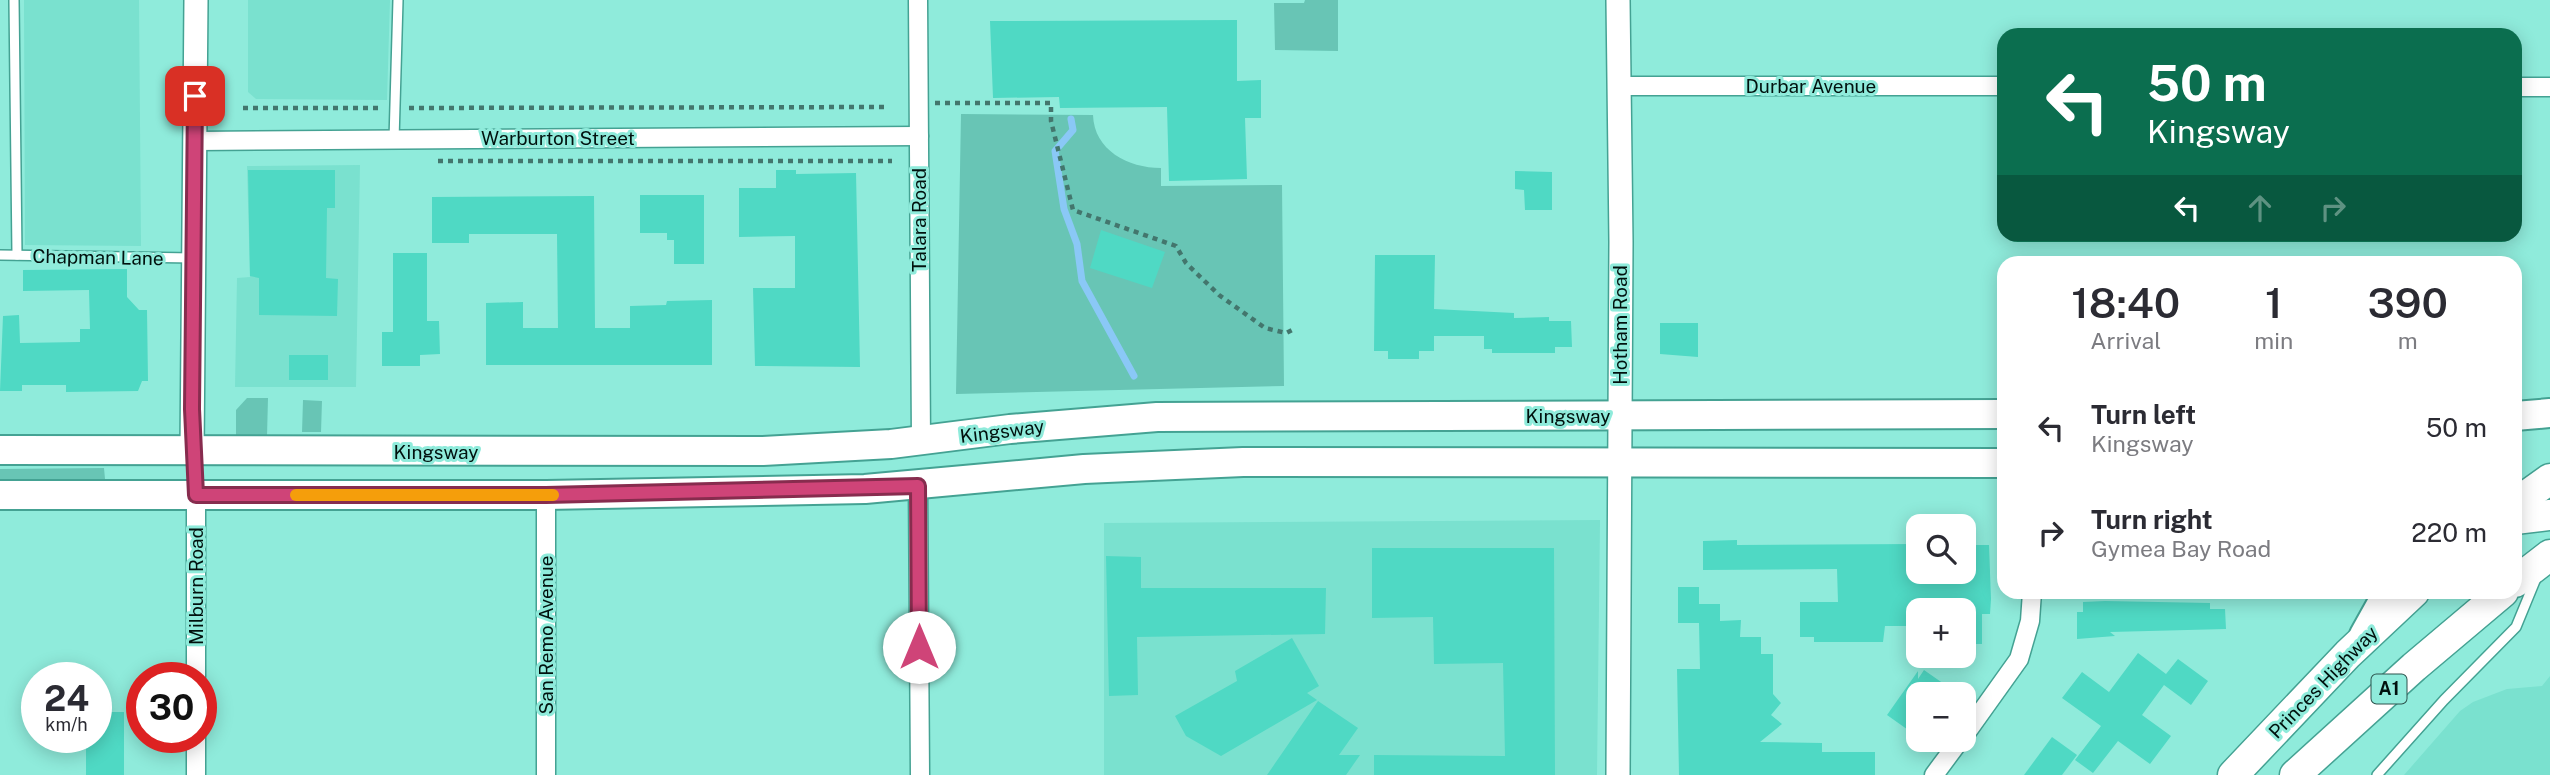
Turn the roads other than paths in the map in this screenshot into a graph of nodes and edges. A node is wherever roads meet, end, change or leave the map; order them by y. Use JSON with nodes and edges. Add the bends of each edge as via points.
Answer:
{"nodes":[{"id":1,"x":13,"y":0,"type":"edge"},
{"id":2,"x":196,"y":0,"type":"edge"},
{"id":3,"x":398,"y":0,"type":"edge"},
{"id":4,"x":918,"y":0,"type":"edge"},
{"id":5,"x":1618,"y":0,"type":"edge"},
{"id":6,"x":1618,"y":86,"type":"junction"},
{"id":7,"x":1997,"y":86,"type":"edge"},
{"id":8,"x":2522,"y":87,"type":"edge"},
{"id":9,"x":2550,"y":87,"type":"edge"},
{"id":10,"x":919,"y":136,"type":"junction"},
{"id":11,"x":394,"y":139,"type":"junction"},
{"id":12,"x":197,"y":141,"type":"junction"},
{"id":13,"x":0,"y":255,"type":"edge"},
{"id":14,"x":17,"y":255,"type":"junction"},
{"id":15,"x":196,"y":258,"type":"junction"},
{"id":16,"x":2550,"y":413,"type":"edge"},
{"id":17,"x":1997,"y":414,"type":"edge"},
{"id":18,"x":1619,"y":415,"type":"junction"},
{"id":19,"x":2522,"y":415,"type":"edge"},
{"id":20,"x":921,"y":440,"type":"junction"},
{"id":21,"x":0,"y":450,"type":"edge"},
{"id":22,"x":192,"y":451,"type":"junction"},
{"id":23,"x":1617,"y":462,"type":"junction"},
{"id":24,"x":1997,"y":463,"type":"edge"},
{"id":25,"x":2550,"y":479,"type":"edge"},
{"id":26,"x":918,"y":486,"type":"junction"},
{"id":27,"x":0,"y":495,"type":"edge"},
{"id":28,"x":196,"y":495,"type":"junction"},
{"id":29,"x":546,"y":495,"type":"junction"},
{"id":30,"x":2522,"y":499,"type":"edge"},
{"id":31,"x":2550,"y":514,"type":"edge"},
{"id":32,"x":2522,"y":518,"type":"edge"},
{"id":33,"x":2546,"y":558,"type":"edge"},
{"id":34,"x":2522,"y":577,"type":"edge"},
{"id":35,"x":2032,"y":599,"type":"edge"},
{"id":36,"x":2384,"y":599,"type":"edge"},
{"id":37,"x":2407,"y":599,"type":"edge"},
{"id":38,"x":2492,"y":599,"type":"edge"},
{"id":39,"x":2359,"y":644,"type":"junction"},
{"id":40,"x":196,"y":662,"type":"edge"},
{"id":41,"x":1976,"y":719,"type":"edge"},
{"id":42,"x":1951,"y":752,"type":"edge"},
{"id":43,"x":196,"y":753,"type":"edge"},
{"id":44,"x":196,"y":775,"type":"edge"},
{"id":45,"x":546,"y":775,"type":"edge"},
{"id":46,"x":920,"y":775,"type":"edge"},
{"id":47,"x":1618,"y":775,"type":"edge"},
{"id":48,"x":1934,"y":775,"type":"edge"},
{"id":49,"x":2233,"y":775,"type":"edge"},
{"id":50,"x":2295,"y":775,"type":"edge"},
{"id":51,"x":2377,"y":775,"type":"edge"}],
"edges":[{"from":1,"to":14,"type":"lane"},
{"from":2,"to":12,"type":"street"},
{"from":3,"to":11,"type":"lane"},
{"from":4,"to":10,"type":"street","name":"Talara Road"},
{"from":5,"to":6,"type":"street","name":"Hotham Road"},
{"from":6,"to":7,"type":"street","name":"Durbar Avenue"},
{"from":6,"to":18,"type":"street","name":"Hotham Road"},
{"from":8,"to":9,"type":"street"},
{"from":10,"to":11,"type":"street","name":"Warburton Street"},
{"from":10,"to":20,"type":"street","name":"Talara Road"},
{"from":11,"to":12,"type":"street","name":"Warburton Street"},
{"from":12,"to":15,"type":"street"},
{"from":13,"to":14,"type":"lane","name":"Chapman Lane"},
{"from":14,"to":15,"type":"lane","name":"Chapman Lane"},
{"from":15,"to":22,"type":"street"},
{"from":16,"to":19,"type":"main road"},
{"from":17,"to":18,"type":"main road","name":"Kingsway"},
{"from":18,"to":20,"type":"main road","name":"Kingsway","via":[[1157,417]]},
{"from":18,"to":23,"type":"street","name":"Hotham Road"},
{"from":20,"to":22,"type":"main road","name":"Kingsway","via":[[763,451]]},
{"from":21,"to":22,"type":"main road","name":"Kingsway"},
{"from":22,"to":28,"type":"main road"},
{"from":23,"to":24,"type":"main road"},
{"from":23,"to":26,"type":"main road","via":[[1158,464]]},
{"from":23,"to":47,"type":"street","name":"Hotham Road"},
{"from":25,"to":30,"type":"highway"},
{"from":26,"to":29,"type":"main road"},
{"from":26,"to":46,"type":"street"},
{"from":27,"to":28,"type":"main road"},
{"from":28,"to":29,"type":"main road"},
{"from":28,"to":40,"type":"street","name":"Milburn Road"},
{"from":29,"to":45,"type":"street","name":"San Remo Avenue"},
{"from":31,"to":32,"type":"highway"},
{"from":33,"to":34,"type":"highway"},
{"from":33,"to":51,"type":"lane","via":[[2516,627]]},
{"from":35,"to":41,"type":"street","via":[[2019,659]]},
{"from":36,"to":39,"type":"main road"},
{"from":37,"to":39,"type":"highway","name":"Princes Highway"},
{"from":38,"to":50,"type":"highway","number":"A1"},
{"from":39,"to":49,"type":"highway","name":"Princes Highway"},
{"from":42,"to":48,"type":"street"},
{"from":43,"to":44,"type":"street"}]}
